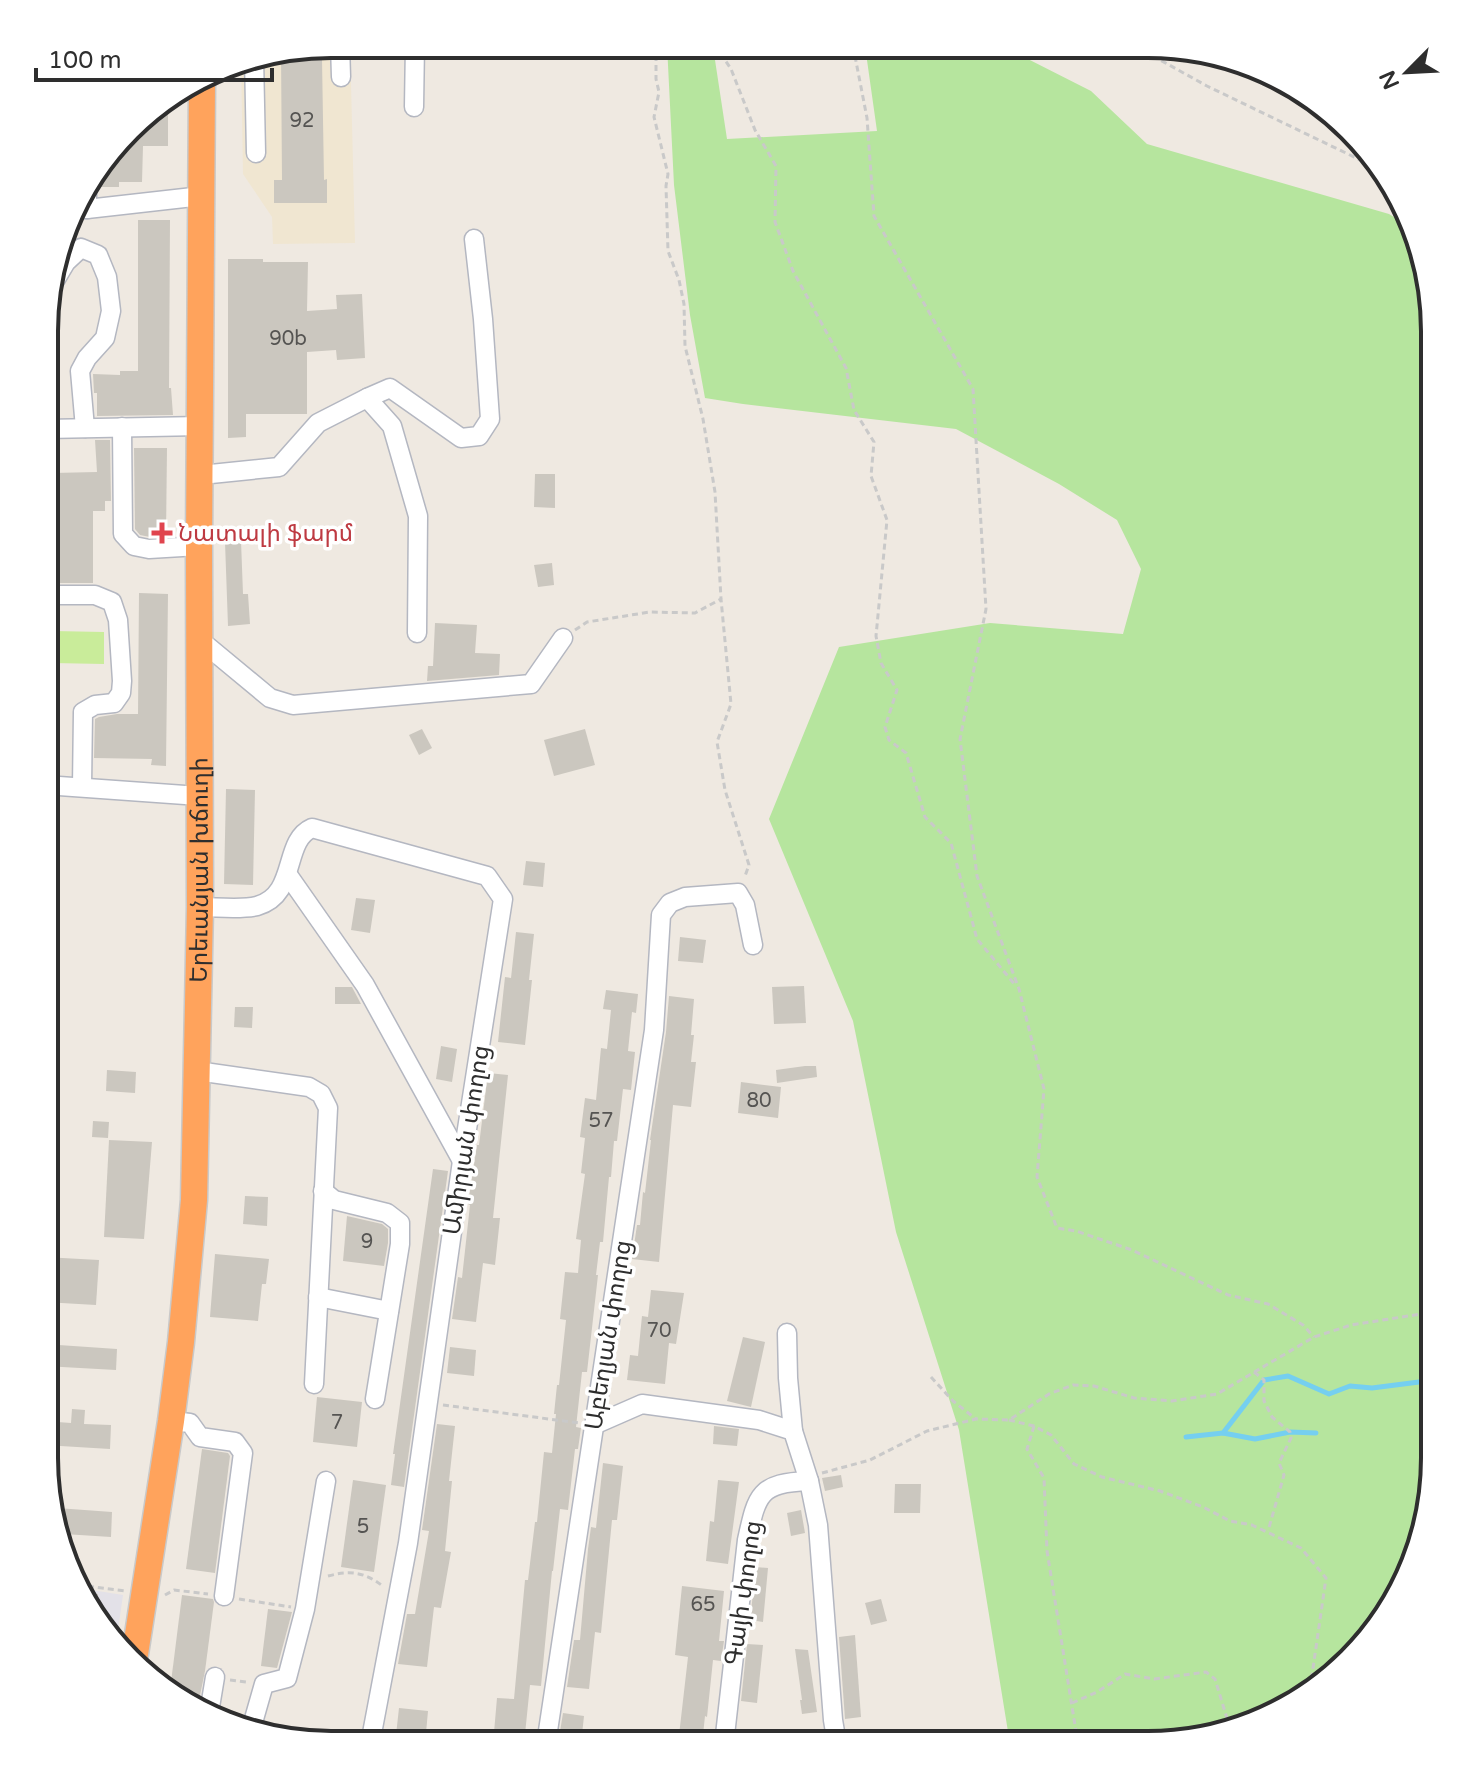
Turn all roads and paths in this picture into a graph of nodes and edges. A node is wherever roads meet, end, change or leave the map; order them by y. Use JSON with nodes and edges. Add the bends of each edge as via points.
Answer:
{"nodes":[{"id":1,"x":340,"y":58,"type":"edge"},
{"id":2,"x":415,"y":58,"type":"edge"},
{"id":3,"x":656,"y":58,"type":"edge"},
{"id":4,"x":724,"y":58,"type":"edge"},
{"id":5,"x":855,"y":58,"type":"edge"},
{"id":6,"x":1158,"y":59,"type":"edge"},
{"id":7,"x":254,"y":69,"type":"edge"},
{"id":8,"x":341,"y":77,"type":"dead end"},
{"id":9,"x":202,"y":90,"type":"edge"},
{"id":10,"x":414,"y":107,"type":"dead end"},
{"id":11,"x":256,"y":153,"type":"dead end"},
{"id":12,"x":1361,"y":160,"type":"edge"},
{"id":13,"x":202,"y":196,"type":"junction"},
{"id":14,"x":88,"y":207,"type":"edge"},
{"id":15,"x":474,"y":239,"type":"dead end"},
{"id":16,"x":67,"y":261,"type":"edge"},
{"id":17,"x":367,"y":398,"type":"junction"},
{"id":18,"x":201,"y":426,"type":"junction"},
{"id":19,"x":122,"y":427,"type":"junction"},
{"id":20,"x":85,"y":428,"type":"junction"},
{"id":21,"x":58,"y":429,"type":"edge"},
{"id":22,"x":201,"y":475,"type":"junction"},
{"id":23,"x":199,"y":546,"type":"junction"},
{"id":24,"x":58,"y":595,"type":"edge"},
{"id":25,"x":721,"y":599,"type":"junction"},
{"id":26,"x":417,"y":633,"type":"dead end"},
{"id":27,"x":563,"y":638,"type":"joint"},
{"id":28,"x":200,"y":640,"type":"junction"},
{"id":29,"x":58,"y":786,"type":"edge"},
{"id":30,"x":82,"y":787,"type":"junction"},
{"id":31,"x":199,"y":796,"type":"junction"},
{"id":32,"x":288,"y":875,"type":"junction"},
{"id":33,"x":738,"y":893,"type":"junction"},
{"id":34,"x":200,"y":907,"type":"junction"},
{"id":35,"x":753,"y":945,"type":"dead end"},
{"id":36,"x":1019,"y":989,"type":"junction"},
{"id":37,"x":197,"y":1071,"type":"junction"},
{"id":38,"x":462,"y":1161,"type":"junction"},
{"id":39,"x":323,"y":1191,"type":"junction"},
{"id":40,"x":318,"y":1297,"type":"junction"},
{"id":41,"x":389,"y":1311,"type":"junction"},
{"id":42,"x":1420,"y":1314,"type":"edge"},
{"id":43,"x":787,"y":1333,"type":"dead end"},
{"id":44,"x":1314,"y":1337,"type":"junction"},
{"id":45,"x":1254,"y":1372,"type":"junction"},
{"id":46,"x":931,"y":1377,"type":"dead end"},
{"id":47,"x":314,"y":1384,"type":"dead end"},
{"id":48,"x":375,"y":1399,"type":"dead end"},
{"id":49,"x":428,"y":1403,"type":"junction"},
{"id":50,"x":976,"y":1419,"type":"junction"},
{"id":51,"x":1009,"y":1420,"type":"junction"},
{"id":52,"x":171,"y":1421,"type":"junction"},
{"id":53,"x":594,"y":1425,"type":"junction"},
{"id":54,"x":1034,"y":1426,"type":"junction"},
{"id":55,"x":793,"y":1431,"type":"junction"},
{"id":56,"x":326,"y":1481,"type":"dead end"},
{"id":57,"x":809,"y":1481,"type":"junction"},
{"id":58,"x":1268,"y":1532,"type":"junction"},
{"id":59,"x":344,"y":1572,"type":"dead end"},
{"id":60,"x":91,"y":1587,"type":"edge"},
{"id":61,"x":384,"y":1587,"type":"dead end"},
{"id":62,"x":145,"y":1593,"type":"junction"},
{"id":63,"x":224,"y":1596,"type":"junction"},
{"id":64,"x":285,"y":1606,"type":"dead end"},
{"id":65,"x":136,"y":1649,"type":"edge"},
{"id":66,"x":1312,"y":1676,"type":"edge"},
{"id":67,"x":218,"y":1678,"type":"joint"},
{"id":68,"x":252,"y":1683,"type":"dead end"},
{"id":69,"x":1072,"y":1703,"type":"junction"},
{"id":70,"x":211,"y":1704,"type":"edge"},
{"id":71,"x":1227,"y":1719,"type":"edge"},
{"id":72,"x":254,"y":1720,"type":"edge"},
{"id":73,"x":373,"y":1730,"type":"edge"},
{"id":74,"x":548,"y":1730,"type":"edge"},
{"id":75,"x":726,"y":1730,"type":"edge"},
{"id":76,"x":835,"y":1730,"type":"edge"},
{"id":77,"x":1076,"y":1730,"type":"edge"}],
"edges":[{"from":1,"to":8,"type":"street"},
{"from":2,"to":10,"type":"street"},
{"from":3,"to":25,"type":"path","via":[[659,92],[654,117],[668,174],[668,251],[682,292],[685,346],[715,492]]},
{"from":4,"to":36,"type":"path","via":[[776,166],[775,222],[793,271],[846,368],[854,410],[874,442],[871,476],[887,520],[876,636],[881,663],[897,690],[885,727],[889,740],[906,753],[925,817],[951,843],[977,939]]},
{"from":5,"to":36,"type":"path","via":[[867,118],[874,216],[973,389],[986,609],[960,739],[977,876]]},
{"from":6,"to":12,"type":"path"},
{"from":7,"to":11,"type":"street"},
{"from":9,"to":13,"type":"highway","name":"Երեւանյան խճուղի"},
{"from":13,"to":14,"type":"street"},
{"from":13,"to":18,"type":"highway","name":"Երեւանյան խճուղի"},
{"from":15,"to":17,"type":"street","via":[[490,419],[479,436],[461,438],[390,388]]},
{"from":16,"to":20,"type":"street","via":[[81,248],[98,255],[111,311],[105,338],[80,371]]},
{"from":17,"to":22,"type":"street","via":[[318,423],[279,467]]},
{"from":17,"to":26,"type":"street","via":[[392,426],[418,516]]},
{"from":18,"to":19,"type":"street"},
{"from":18,"to":22,"type":"highway","name":"Երեւանյան խճուղի"},
{"from":19,"to":20,"type":"street"},
{"from":19,"to":23,"type":"street","via":[[123,534],[134,546],[149,549]]},
{"from":20,"to":21,"type":"street"},
{"from":22,"to":23,"type":"highway","name":"Երեւանյան խճուղի"},
{"from":23,"to":28,"type":"highway","name":"Երեւանյան խճուղի"},
{"from":24,"to":30,"type":"street","via":[[95,595],[112,602],[118,620],[121,693],[114,703],[83,712]]},
{"from":25,"to":27,"type":"path","via":[[695,613],[650,612],[587,622]]},
{"from":25,"to":33,"type":"path","via":[[731,704],[717,742],[725,790],[749,865]]},
{"from":27,"to":28,"type":"street","via":[[531,684],[293,705],[270,698]]},
{"from":28,"to":31,"type":"highway","name":"Երեւանյան խճուղի"},
{"from":29,"to":30,"type":"street"},
{"from":30,"to":31,"type":"street"},
{"from":31,"to":34,"type":"highway","name":"Երեւանյան խճուղի"},
{"from":32,"to":34,"type":"street","name":"Ամիրյան փողոց","via":[[272,900],[255,906]]},
{"from":32,"to":38,"type":"street","via":[[365,985]]},
{"from":32,"to":38,"type":"street","name":"Ամիրյան փողոց","via":[[298,839],[312,828],[487,876],[503,899]]},
{"from":33,"to":35,"type":"street"},
{"from":33,"to":53,"type":"street","name":"Աբեղյան փողոց","via":[[685,897],[670,903],[661,915],[654,1030]]},
{"from":34,"to":37,"type":"highway","name":"Երեւանյան խճուղի"},
{"from":36,"to":44,"type":"path","via":[[1044,1089],[1037,1177],[1057,1228],[1132,1250],[1228,1295],[1268,1304]]},
{"from":37,"to":39,"type":"street","via":[[309,1087],[321,1094],[328,1108]]},
{"from":37,"to":52,"type":"highway","name":"Երեւանյան խճուղի","via":[[194,1200]]},
{"from":38,"to":49,"type":"street","name":"Ամիրյան փողոց"},
{"from":39,"to":40,"type":"street"},
{"from":39,"to":41,"type":"street","via":[[334,1200],[387,1213],[400,1223]]},
{"from":40,"to":41,"type":"street"},
{"from":40,"to":47,"type":"street"},
{"from":41,"to":48,"type":"street"},
{"from":42,"to":44,"type":"path"},
{"from":43,"to":55,"type":"street"},
{"from":44,"to":45,"type":"path"},
{"from":45,"to":51,"type":"path","via":[[1217,1394],[1172,1401],[1073,1385]]},
{"from":45,"to":58,"type":"path","via":[[1264,1380],[1264,1401],[1272,1417],[1291,1438],[1279,1463],[1284,1475]]},
{"from":46,"to":50,"type":"path"},
{"from":49,"to":53,"type":"path"},
{"from":49,"to":73,"type":"street","name":"Ամիրյան փողոց"},
{"from":50,"to":51,"type":"path"},
{"from":50,"to":57,"type":"path","via":[[927,1431],[870,1460],[824,1471]]},
{"from":51,"to":54,"type":"path"},
{"from":52,"to":62,"type":"highway","name":"Երեւանյան խճուղի"},
{"from":52,"to":63,"type":"street","via":[[190,1423],[200,1437],[235,1442],[243,1453]]},
{"from":53,"to":55,"type":"street","via":[[642,1404],[759,1420]]},
{"from":53,"to":74,"type":"street","name":"Աբեղյան փողոց"},
{"from":54,"to":58,"type":"path","via":[[1051,1435],[1074,1464],[1102,1477],[1160,1491]]},
{"from":54,"to":69,"type":"path","via":[[1027,1449],[1044,1478],[1047,1551]]},
{"from":55,"to":57,"type":"street"},
{"from":56,"to":72,"type":"street","via":[[305,1609],[287,1678],[264,1684]]},
{"from":57,"to":75,"type":"street","name":"Գայի փողոց","via":[[773,1485],[758,1499],[753,1513]]},
{"from":57,"to":76,"type":"street","via":[[818,1525]]},
{"from":58,"to":66,"type":"path","via":[[1301,1548],[1326,1578]]},
{"from":59,"to":61,"type":"path","via":[[370,1576]]},
{"from":60,"to":62,"type":"path"},
{"from":62,"to":63,"type":"path","via":[[163,1596],[174,1590]]},
{"from":62,"to":65,"type":"highway","name":"Երեւանյան խճուղի"},
{"from":63,"to":64,"type":"path"},
{"from":67,"to":68,"type":"path"},
{"from":67,"to":70,"type":"street"},
{"from":69,"to":71,"type":"path","via":[[1125,1674],[1154,1679],[1206,1672],[1215,1679]]},
{"from":69,"to":77,"type":"path"}]}
